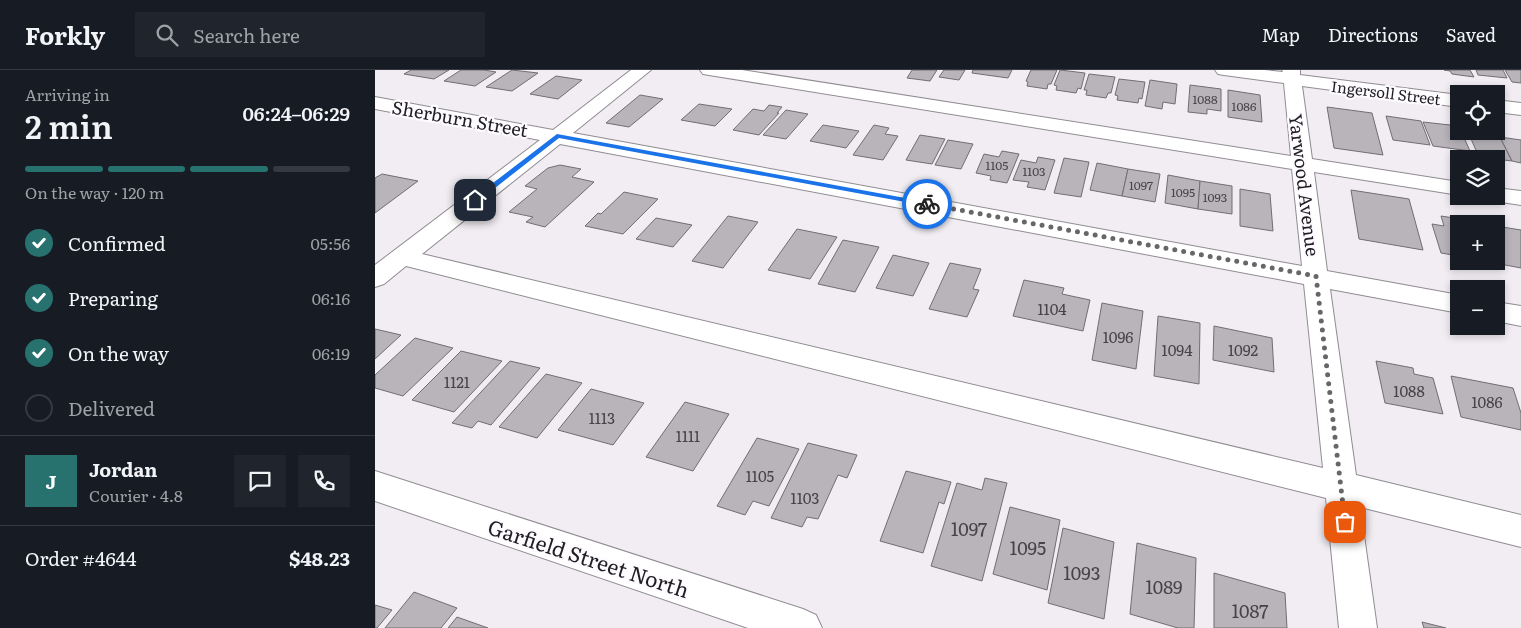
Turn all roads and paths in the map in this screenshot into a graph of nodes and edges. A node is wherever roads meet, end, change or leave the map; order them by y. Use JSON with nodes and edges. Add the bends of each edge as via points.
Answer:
{"nodes":[{"id":1,"x":642,"y":70,"type":"edge"},
{"id":2,"x":709,"y":70,"type":"edge"},
{"id":3,"x":1224,"y":70,"type":"edge"},
{"id":4,"x":1291,"y":75,"type":"edge"},
{"id":5,"x":1450,"y":100,"type":"edge"},
{"id":6,"x":375,"y":103,"type":"edge"},
{"id":7,"x":1505,"y":107,"type":"edge"},
{"id":8,"x":1521,"y":109,"type":"edge"},
{"id":9,"x":557,"y":136,"type":"junction"},
{"id":10,"x":1301,"y":164,"type":"junction"},
{"id":11,"x":1450,"y":188,"type":"edge"},
{"id":12,"x":1505,"y":196,"type":"edge"},
{"id":13,"x":1521,"y":198,"type":"edge"},
{"id":14,"x":402,"y":257,"type":"junction"},
{"id":15,"x":1316,"y":276,"type":"junction"},
{"id":16,"x":375,"y":278,"type":"edge"},
{"id":17,"x":1450,"y":302,"type":"edge"},
{"id":18,"x":1505,"y":313,"type":"edge"},
{"id":19,"x":1521,"y":316,"type":"edge"},
{"id":20,"x":375,"y":486,"type":"edge"},
{"id":21,"x":1341,"y":487,"type":"junction"},
{"id":22,"x":1521,"y":531,"type":"edge"},
{"id":23,"x":803,"y":628,"type":"edge"},
{"id":24,"x":1358,"y":628,"type":"edge"}],
"edges":[{"from":1,"to":9,"type":"street"},
{"from":2,"to":10,"type":"street"},
{"from":3,"to":4,"type":"street","name":"Ingersoll Street"},
{"from":4,"to":5,"type":"street","name":"Ingersoll Street"},
{"from":4,"to":10,"type":"street","name":"Yarwood Avenue"},
{"from":6,"to":9,"type":"street","name":"Sherburn Street"},
{"from":7,"to":8,"type":"street"},
{"from":9,"to":14,"type":"street"},
{"from":9,"to":15,"type":"street","name":"Sherburn Street"},
{"from":10,"to":11,"type":"street"},
{"from":10,"to":15,"type":"street","name":"Yarwood Avenue"},
{"from":12,"to":13,"type":"street"},
{"from":14,"to":16,"type":"street"},
{"from":14,"to":21,"type":"street"},
{"from":15,"to":17,"type":"street","name":"Sherburn Street"},
{"from":15,"to":21,"type":"street","name":"Yarwood Avenue"},
{"from":18,"to":19,"type":"street"},
{"from":20,"to":23,"type":"street","name":"Garfield Street North"},
{"from":21,"to":22,"type":"street"},
{"from":21,"to":24,"type":"street","name":"Yarwood Avenue"}]}
